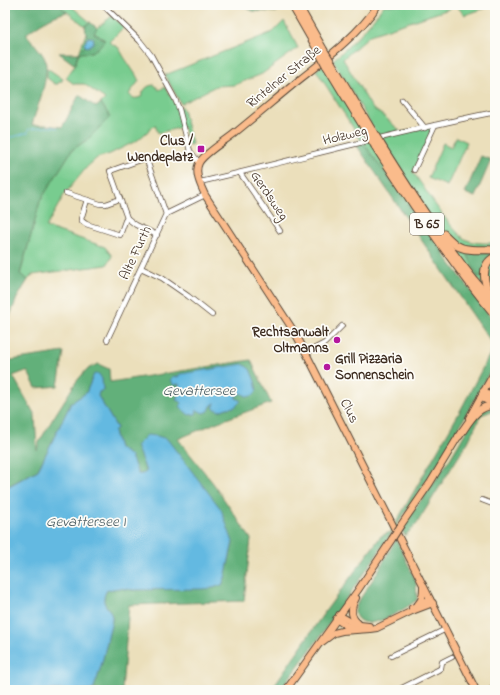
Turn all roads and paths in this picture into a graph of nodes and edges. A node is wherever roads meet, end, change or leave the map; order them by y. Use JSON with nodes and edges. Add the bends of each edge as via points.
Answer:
{"nodes":[{"id":1,"x":103,"y":5,"type":"edge"},
{"id":2,"x":292,"y":5,"type":"edge"},
{"id":3,"x":298,"y":5,"type":"edge"},
{"id":4,"x":378,"y":5,"type":"edge"},
{"id":5,"x":321,"y":51,"type":"junction"},
{"id":6,"x":402,"y":100,"type":"dead end"},
{"id":7,"x":495,"y":112,"type":"edge"},
{"id":8,"x":435,"y":125,"type":"junction"},
{"id":9,"x":425,"y":128,"type":"junction"},
{"id":10,"x":377,"y":144,"type":"junction"},
{"id":11,"x":200,"y":162,"type":"junction"},
{"id":12,"x":414,"y":170,"type":"dead end"},
{"id":13,"x":240,"y":173,"type":"junction"},
{"id":14,"x":200,"y":182,"type":"junction"},
{"id":15,"x":66,"y":193,"type":"dead end"},
{"id":16,"x":205,"y":195,"type":"junction"},
{"id":17,"x":120,"y":199,"type":"junction"},
{"id":18,"x":87,"y":200,"type":"junction"},
{"id":19,"x":166,"y":214,"type":"junction"},
{"id":20,"x":127,"y":218,"type":"junction"},
{"id":21,"x":434,"y":225,"type":"junction"},
{"id":22,"x":280,"y":231,"type":"dead end"},
{"id":23,"x":157,"y":235,"type":"junction"},
{"id":24,"x":495,"y":250,"type":"edge"},
{"id":25,"x":495,"y":257,"type":"edge"},
{"id":26,"x":141,"y":268,"type":"junction"},
{"id":27,"x":495,"y":304,"type":"edge"},
{"id":28,"x":212,"y":315,"type":"dead end"},
{"id":29,"x":495,"y":315,"type":"edge"},
{"id":30,"x":342,"y":326,"type":"dead end"},
{"id":31,"x":108,"y":340,"type":"dead end"},
{"id":32,"x":306,"y":353,"type":"junction"},
{"id":33,"x":495,"y":371,"type":"edge"},
{"id":34,"x":495,"y":380,"type":"edge"},
{"id":35,"x":482,"y":395,"type":"junction"},
{"id":36,"x":495,"y":395,"type":"edge"},
{"id":37,"x":495,"y":399,"type":"edge"},
{"id":38,"x":495,"y":405,"type":"edge"},
{"id":39,"x":459,"y":436,"type":"junction"},
{"id":40,"x":482,"y":500,"type":"dead end"},
{"id":41,"x":495,"y":505,"type":"edge"},
{"id":42,"x":423,"y":585,"type":"junction"},
{"id":43,"x":358,"y":590,"type":"junction"},
{"id":44,"x":431,"y":601,"type":"junction"},
{"id":45,"x":418,"y":604,"type":"junction"},
{"id":46,"x":338,"y":617,"type":"junction"},
{"id":47,"x":359,"y":628,"type":"junction"},
{"id":48,"x":446,"y":629,"type":"junction"},
{"id":49,"x":319,"y":644,"type":"junction"},
{"id":50,"x":391,"y":656,"type":"dead end"},
{"id":51,"x":452,"y":657,"type":"dead end"},
{"id":52,"x":495,"y":684,"type":"edge"},
{"id":53,"x":401,"y":689,"type":"edge"},
{"id":54,"x":286,"y":690,"type":"edge"},
{"id":55,"x":476,"y":690,"type":"edge"},
{"id":56,"x":491,"y":690,"type":"edge"}],
"edges":[{"from":1,"to":11,"type":"street","via":[[151,55],[178,106],[190,151]]},
{"from":2,"to":5,"type":"highway","number":"B 65"},
{"from":3,"to":5,"type":"highway","number":"B 65"},
{"from":4,"to":11,"type":"main road","name":"Rintelner Straße","via":[[347,41]]},
{"from":5,"to":10,"type":"highway","number":"B 65","bridge":true},
{"from":6,"to":9,"type":"street"},
{"from":7,"to":8,"type":"street","name":"Holzweg"},
{"from":8,"to":9,"type":"street","name":"Holzweg"},
{"from":8,"to":12,"type":"street"},
{"from":9,"to":13,"type":"street","name":"Holzweg"},
{"from":10,"to":21,"type":"highway","number":"B 65"},
{"from":10,"to":29,"type":"highway","number":"B 65","via":[[432,233]]},
{"from":11,"to":14,"type":"main road","name":"Clus"},
{"from":13,"to":14,"type":"street","name":"Holzweg"},
{"from":13,"to":22,"type":"street","name":"Gerdsweg"},
{"from":14,"to":16,"type":"main road","name":"Clus"},
{"from":15,"to":18,"type":"street"},
{"from":16,"to":19,"type":"street","name":"Alte Furth"},
{"from":16,"to":32,"type":"main road","name":"Clus"},
{"from":17,"to":18,"type":"street","via":[[103,205]]},
{"from":17,"to":19,"type":"street","via":[[110,171],[146,158]]},
{"from":17,"to":20,"type":"street"},
{"from":18,"to":20,"type":"street","via":[[81,219],[86,224],[120,235]]},
{"from":19,"to":23,"type":"street","name":"Alte Furth"},
{"from":20,"to":23,"type":"street"},
{"from":21,"to":24,"type":"highway","via":[[462,248]]},
{"from":21,"to":27,"type":"highway","number":"B 65","via":[[481,290]]},
{"from":23,"to":26,"type":"street","name":"Alte Furth"},
{"from":25,"to":27,"type":"highway","via":[[484,270],[485,284]]},
{"from":26,"to":28,"type":"street","via":[[162,278]]},
{"from":26,"to":31,"type":"street","name":"Alte Furth"},
{"from":30,"to":32,"type":"street","via":[[325,343]]},
{"from":32,"to":42,"type":"main road","name":"Clus"},
{"from":33,"to":35,"type":"main road"},
{"from":34,"to":36,"type":"highway"},
{"from":35,"to":37,"type":"highway"},
{"from":35,"to":38,"type":"highway"},
{"from":35,"to":39,"type":"main road"},
{"from":38,"to":39,"type":"highway","via":[[478,411]]},
{"from":39,"to":43,"type":"main road","bridge":true},
{"from":40,"to":41,"type":"street"},
{"from":42,"to":44,"type":"main road","name":"Clus"},
{"from":42,"to":45,"type":"main road","via":[[423,596]]},
{"from":43,"to":46,"type":"main road"},
{"from":43,"to":47,"type":"main road","via":[[351,611]]},
{"from":44,"to":45,"type":"main road"},
{"from":44,"to":47,"type":"main road","via":[[377,628]]},
{"from":44,"to":48,"type":"main road","name":"Clus"},
{"from":45,"to":47,"type":"main road","via":[[382,624]]},
{"from":46,"to":47,"type":"main road","via":[[345,625]]},
{"from":46,"to":49,"type":"main road"},
{"from":47,"to":49,"type":"main road","via":[[334,634]]},
{"from":48,"to":50,"type":"street"},
{"from":48,"to":55,"type":"main road","name":"Clus"},
{"from":49,"to":54,"type":"main road"},
{"from":51,"to":53,"type":"street","via":[[442,662],[438,670]]},
{"from":52,"to":56,"type":"street"}]}
